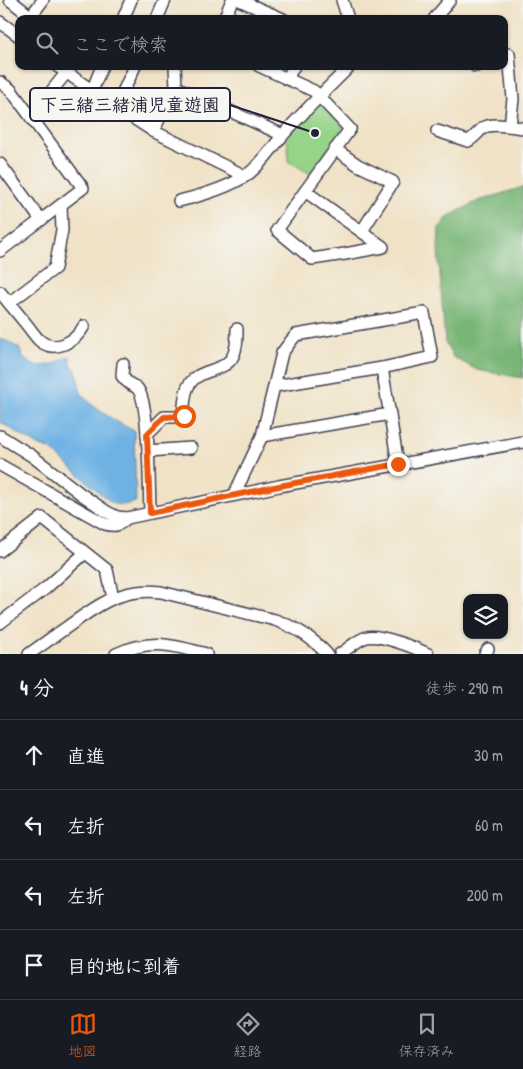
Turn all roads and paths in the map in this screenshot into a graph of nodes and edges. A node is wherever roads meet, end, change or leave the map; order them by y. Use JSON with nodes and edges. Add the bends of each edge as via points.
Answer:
{"nodes":[{"id":1,"x":10,"y":0,"type":"edge"},
{"id":2,"x":43,"y":0,"type":"edge"},
{"id":3,"x":131,"y":0,"type":"edge"},
{"id":4,"x":165,"y":0,"type":"edge"},
{"id":5,"x":232,"y":0,"type":"edge"},
{"id":6,"x":239,"y":0,"type":"edge"},
{"id":7,"x":342,"y":0,"type":"edge"},
{"id":8,"x":450,"y":0,"type":"edge"},
{"id":9,"x":29,"y":15,"type":"edge"},
{"id":10,"x":33,"y":15,"type":"edge"},
{"id":11,"x":125,"y":15,"type":"edge"},
{"id":12,"x":159,"y":15,"type":"edge"},
{"id":13,"x":226,"y":15,"type":"edge"},
{"id":14,"x":275,"y":15,"type":"edge"},
{"id":15,"x":347,"y":15,"type":"edge"},
{"id":16,"x":437,"y":15,"type":"edge"},
{"id":17,"x":0,"y":22,"type":"edge"},
{"id":18,"x":15,"y":33,"type":"edge"},
{"id":19,"x":508,"y":54,"type":"edge"},
{"id":20,"x":61,"y":70,"type":"edge"},
{"id":21,"x":100,"y":70,"type":"edge"},
{"id":22,"x":133,"y":70,"type":"edge"},
{"id":23,"x":175,"y":70,"type":"edge"},
{"id":24,"x":268,"y":70,"type":"edge"},
{"id":25,"x":292,"y":70,"type":"edge"},
{"id":26,"x":346,"y":70,"type":"edge"},
{"id":27,"x":287,"y":79,"type":"junction"},
{"id":28,"x":0,"y":82,"type":"edge"},
{"id":29,"x":176,"y":87,"type":"junction"},
{"id":30,"x":92,"y":91,"type":"junction"},
{"id":31,"x":318,"y":97,"type":"junction"},
{"id":32,"x":116,"y":107,"type":"junction"},
{"id":33,"x":31,"y":117,"type":"junction"},
{"id":34,"x":510,"y":126,"type":"junction"},
{"id":35,"x":523,"y":128,"type":"edge"},
{"id":36,"x":153,"y":131,"type":"junction"},
{"id":37,"x":437,"y":131,"type":"dead end"},
{"id":38,"x":282,"y":135,"type":"junction"},
{"id":39,"x":335,"y":149,"type":"junction"},
{"id":40,"x":0,"y":164,"type":"edge"},
{"id":41,"x":245,"y":176,"type":"junction"},
{"id":42,"x":305,"y":191,"type":"junction"},
{"id":43,"x":179,"y":201,"type":"dead end"},
{"id":44,"x":60,"y":205,"type":"junction"},
{"id":45,"x":41,"y":220,"type":"junction"},
{"id":46,"x":362,"y":232,"type":"junction"},
{"id":47,"x":1,"y":249,"type":"edge"},
{"id":48,"x":0,"y":292,"type":"edge"},
{"id":49,"x":9,"y":303,"type":"junction"},
{"id":50,"x":84,"y":326,"type":"dead end"},
{"id":51,"x":237,"y":329,"type":"dead end"},
{"id":52,"x":123,"y":364,"type":"dead end"},
{"id":53,"x":382,"y":368,"type":"junction"},
{"id":54,"x":275,"y":386,"type":"junction"},
{"id":55,"x":390,"y":414,"type":"junction"},
{"id":56,"x":147,"y":434,"type":"junction"},
{"id":57,"x":0,"y":436,"type":"edge"},
{"id":58,"x":262,"y":436,"type":"junction"},
{"id":59,"x":523,"y":442,"type":"edge"},
{"id":60,"x":191,"y":448,"type":"dead end"},
{"id":61,"x":148,"y":451,"type":"junction"},
{"id":62,"x":398,"y":464,"type":"junction"},
{"id":63,"x":0,"y":465,"type":"edge"},
{"id":64,"x":234,"y":495,"type":"junction"},
{"id":65,"x":150,"y":513,"type":"junction"},
{"id":66,"x":127,"y":518,"type":"junction"},
{"id":67,"x":0,"y":551,"type":"edge"},
{"id":68,"x":85,"y":553,"type":"junction"},
{"id":69,"x":113,"y":598,"type":"junction"},
{"id":70,"x":0,"y":623,"type":"edge"},
{"id":71,"x":398,"y":642,"type":"junction"},
{"id":72,"x":29,"y":654,"type":"edge"},
{"id":73,"x":116,"y":654,"type":"edge"},
{"id":74,"x":203,"y":654,"type":"edge"},
{"id":75,"x":327,"y":654,"type":"edge"},
{"id":76,"x":340,"y":654,"type":"edge"},
{"id":77,"x":396,"y":654,"type":"edge"},
{"id":78,"x":428,"y":654,"type":"edge"}],
"edges":[{"from":1,"to":9,"type":"street"},
{"from":2,"to":10,"type":"street"},
{"from":3,"to":11,"type":"street"},
{"from":4,"to":12,"type":"street"},
{"from":5,"to":13,"type":"street"},
{"from":6,"to":14,"type":"street"},
{"from":7,"to":15,"type":"street"},
{"from":8,"to":16,"type":"street"},
{"from":17,"to":18,"type":"street"},
{"from":19,"to":34,"type":"street","via":[[512,99]]},
{"from":20,"to":30,"type":"street"},
{"from":20,"to":33,"type":"street"},
{"from":21,"to":30,"type":"street"},
{"from":22,"to":32,"type":"street"},
{"from":23,"to":29,"type":"street"},
{"from":24,"to":27,"type":"street"},
{"from":25,"to":27,"type":"street"},
{"from":26,"to":31,"type":"street"},
{"from":27,"to":31,"type":"street","via":[[314,91]]},
{"from":28,"to":33,"type":"street","via":[[11,90]]},
{"from":29,"to":36,"type":"street"},
{"from":29,"to":38,"type":"street"},
{"from":30,"to":32,"type":"street"},
{"from":31,"to":38,"type":"street"},
{"from":31,"to":39,"type":"street","via":[[350,129]]},
{"from":32,"to":36,"type":"street"},
{"from":33,"to":44,"type":"street","via":[[83,188]]},
{"from":34,"to":35,"type":"street"},
{"from":34,"to":37,"type":"street","via":[[488,125],[468,141]]},
{"from":36,"to":41,"type":"street"},
{"from":38,"to":41,"type":"street","via":[[261,164]]},
{"from":39,"to":42,"type":"street"},
{"from":39,"to":46,"type":"street","via":[[358,165],[393,182]]},
{"from":40,"to":45,"type":"street"},
{"from":41,"to":43,"type":"street","via":[[216,191]]},
{"from":42,"to":46,"type":"street"},
{"from":42,"to":46,"type":"street","via":[[277,230],[312,259],[383,247]]},
{"from":44,"to":45,"type":"street"},
{"from":44,"to":49,"type":"street","via":[[62,230],[55,268]]},
{"from":45,"to":47,"type":"street"},
{"from":48,"to":49,"type":"street"},
{"from":49,"to":50,"type":"street","via":[[40,341],[50,346],[71,341]]},
{"from":51,"to":56,"type":"street","via":[[234,356],[223,366],[197,376],[186,390],[184,416],[164,417]]},
{"from":52,"to":56,"type":"street","via":[[122,376],[138,388],[141,395]]},
{"from":53,"to":54,"type":"street"},
{"from":53,"to":54,"type":"street","via":[[432,357],[424,313],[296,335],[282,353]]},
{"from":53,"to":55,"type":"street"},
{"from":54,"to":58,"type":"street"},
{"from":55,"to":58,"type":"street"},
{"from":55,"to":62,"type":"street"},
{"from":56,"to":61,"type":"street"},
{"from":57,"to":66,"type":"street","via":[[107,512]]},
{"from":58,"to":64,"type":"street"},
{"from":59,"to":62,"type":"street"},
{"from":60,"to":61,"type":"street"},
{"from":61,"to":65,"type":"street"},
{"from":62,"to":64,"type":"street"},
{"from":63,"to":66,"type":"street","via":[[105,524],[120,524]]},
{"from":64,"to":65,"type":"street"},
{"from":65,"to":66,"type":"street"},
{"from":67,"to":68,"type":"street","via":[[42,518]]},
{"from":68,"to":69,"type":"street","via":[[107,570]]},
{"from":68,"to":70,"type":"street"},
{"from":69,"to":72,"type":"street"},
{"from":69,"to":75,"type":"street","via":[[148,591],[161,592],[275,620],[305,634]]},
{"from":71,"to":76,"type":"street","via":[[367,637]]},
{"from":71,"to":77,"type":"street"},
{"from":71,"to":78,"type":"street"},
{"from":73,"to":74,"type":"street","via":[[153,644]]}]}
